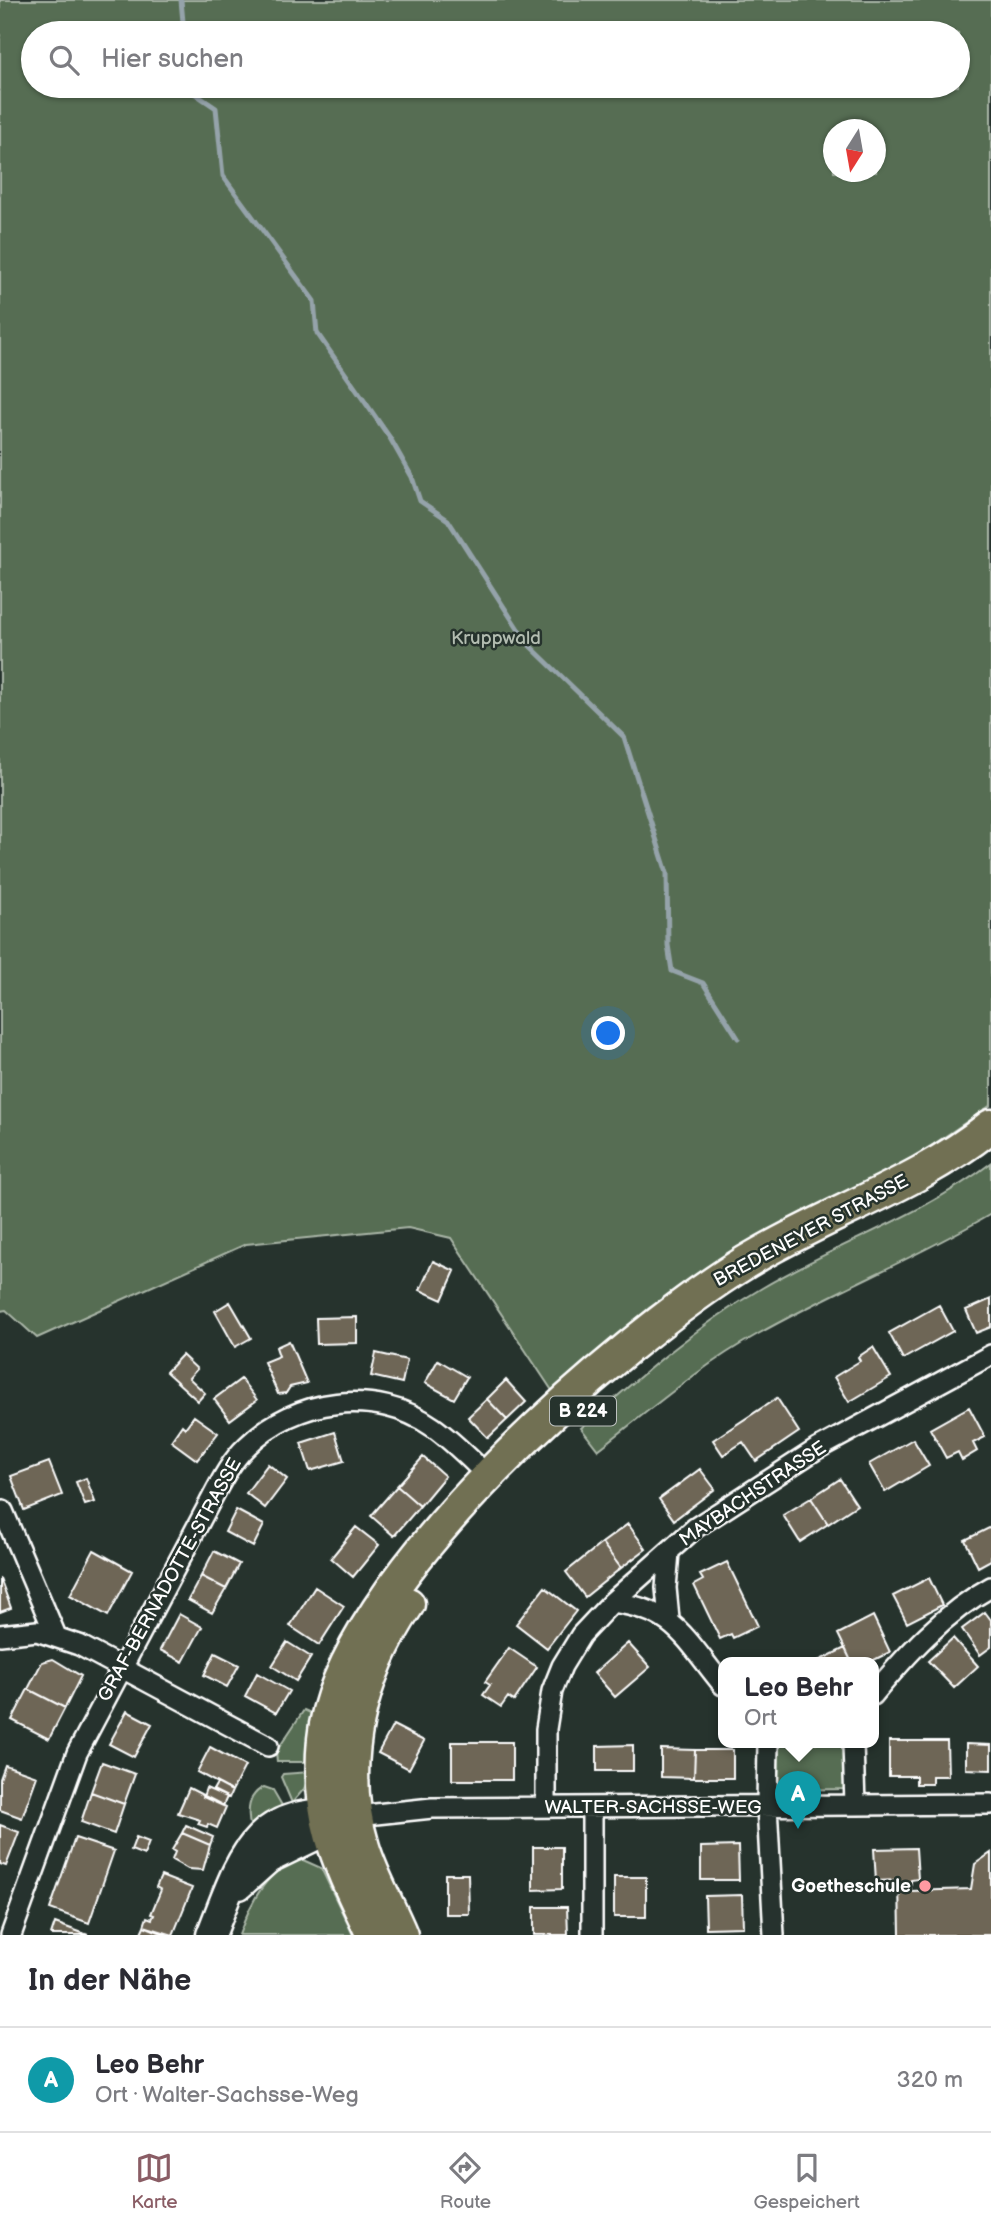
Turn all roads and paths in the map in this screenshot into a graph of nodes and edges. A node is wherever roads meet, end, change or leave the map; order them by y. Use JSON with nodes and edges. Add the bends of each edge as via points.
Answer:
{"nodes":[{"id":1,"x":991,"y":1126,"type":"edge"},
{"id":2,"x":991,"y":1151,"type":"edge"},
{"id":3,"x":991,"y":1355,"type":"edge"},
{"id":4,"x":489,"y":1477,"type":"junction"},
{"id":5,"x":3,"y":1511,"type":"dead end"},
{"id":6,"x":669,"y":1552,"type":"junction"},
{"id":7,"x":991,"y":1587,"type":"edge"},
{"id":8,"x":612,"y":1602,"type":"junction"},
{"id":9,"x":669,"y":1619,"type":"junction"},
{"id":10,"x":0,"y":1635,"type":"edge"},
{"id":11,"x":56,"y":1636,"type":"junction"},
{"id":12,"x":121,"y":1666,"type":"junction"},
{"id":13,"x":718,"y":1679,"type":"edge"},
{"id":14,"x":879,"y":1689,"type":"edge"},
{"id":15,"x":268,"y":1746,"type":"dead end"},
{"id":16,"x":768,"y":1748,"type":"edge"},
{"id":17,"x":853,"y":1748,"type":"edge"},
{"id":18,"x":991,"y":1804,"type":"edge"},
{"id":19,"x":855,"y":1805,"type":"junction"},
{"id":20,"x":767,"y":1806,"type":"junction"},
{"id":21,"x":546,"y":1807,"type":"junction"},
{"id":22,"x":592,"y":1808,"type":"junction"},
{"id":23,"x":357,"y":1816,"type":"junction"},
{"id":24,"x":326,"y":1820,"type":"junction"},
{"id":25,"x":216,"y":1923,"type":"edge"},
{"id":26,"x":11,"y":1935,"type":"edge"},
{"id":27,"x":373,"y":1935,"type":"edge"},
{"id":28,"x":401,"y":1935,"type":"edge"},
{"id":29,"x":592,"y":1935,"type":"edge"},
{"id":30,"x":774,"y":1935,"type":"edge"}],
"edges":[{"from":1,"to":4,"type":"main road","name":"BREDENEYER STRASSE","number":"B 224","via":[[924,1170],[749,1260],[693,1296],[566,1401]]},
{"from":2,"to":23,"type":"main road","name":"BREDENEYER STRASSE","number":"B 224","via":[[706,1310],[573,1420],[501,1492],[410,1601],[372,1667],[354,1741]]},
{"from":3,"to":6,"type":"street","name":"MAYBACHSTRASSE","via":[[817,1449],[695,1528]]},
{"from":4,"to":12,"type":"street","name":"GRAF-BERNADOTTE-STRASSE","via":[[432,1426],[391,1408],[347,1402],[293,1413],[272,1425],[229,1466]]},
{"from":4,"to":24,"type":"main road","name":"BREDENEYER STRASSE","number":"B 224","via":[[405,1574],[353,1649],[328,1714],[323,1769]]},
{"from":5,"to":11,"type":"street"},
{"from":6,"to":8,"type":"street","name":"MAYBACHSTRASSE"},
{"from":6,"to":9,"type":"street"},
{"from":7,"to":14,"type":"street","via":[[939,1625]]},
{"from":8,"to":9,"type":"street","via":[[641,1605]]},
{"from":8,"to":21,"type":"street","name":"MAYBACHSTRASSE","via":[[581,1635],[552,1691],[546,1729]]},
{"from":9,"to":13,"type":"street"},
{"from":10,"to":11,"type":"street","via":[[37,1631]]},
{"from":11,"to":12,"type":"street"},
{"from":12,"to":15,"type":"street"},
{"from":12,"to":26,"type":"street","name":"GRAF-BERNADOTTE-STRASSE","via":[[77,1753]]},
{"from":16,"to":20,"type":"street"},
{"from":17,"to":19,"type":"street"},
{"from":18,"to":19,"type":"street","name":"WALTER-SACHSSE-WEG"},
{"from":19,"to":20,"type":"street","name":"WALTER-SACHSSE-WEG"},
{"from":20,"to":22,"type":"street","name":"WALTER-SACHSSE-WEG"},
{"from":20,"to":30,"type":"street"},
{"from":21,"to":22,"type":"street","name":"WALTER-SACHSSE-WEG"},
{"from":21,"to":23,"type":"street","name":"WALTER-SACHSSE-WEG","via":[[432,1808]]},
{"from":22,"to":29,"type":"street"},
{"from":23,"to":24,"type":"street"},
{"from":23,"to":28,"type":"main road","number":"B 224","via":[[363,1850]]},
{"from":24,"to":25,"type":"street","via":[[268,1859],[232,1892]]},
{"from":24,"to":27,"type":"main road","number":"B 224","via":[[338,1862]]}]}
